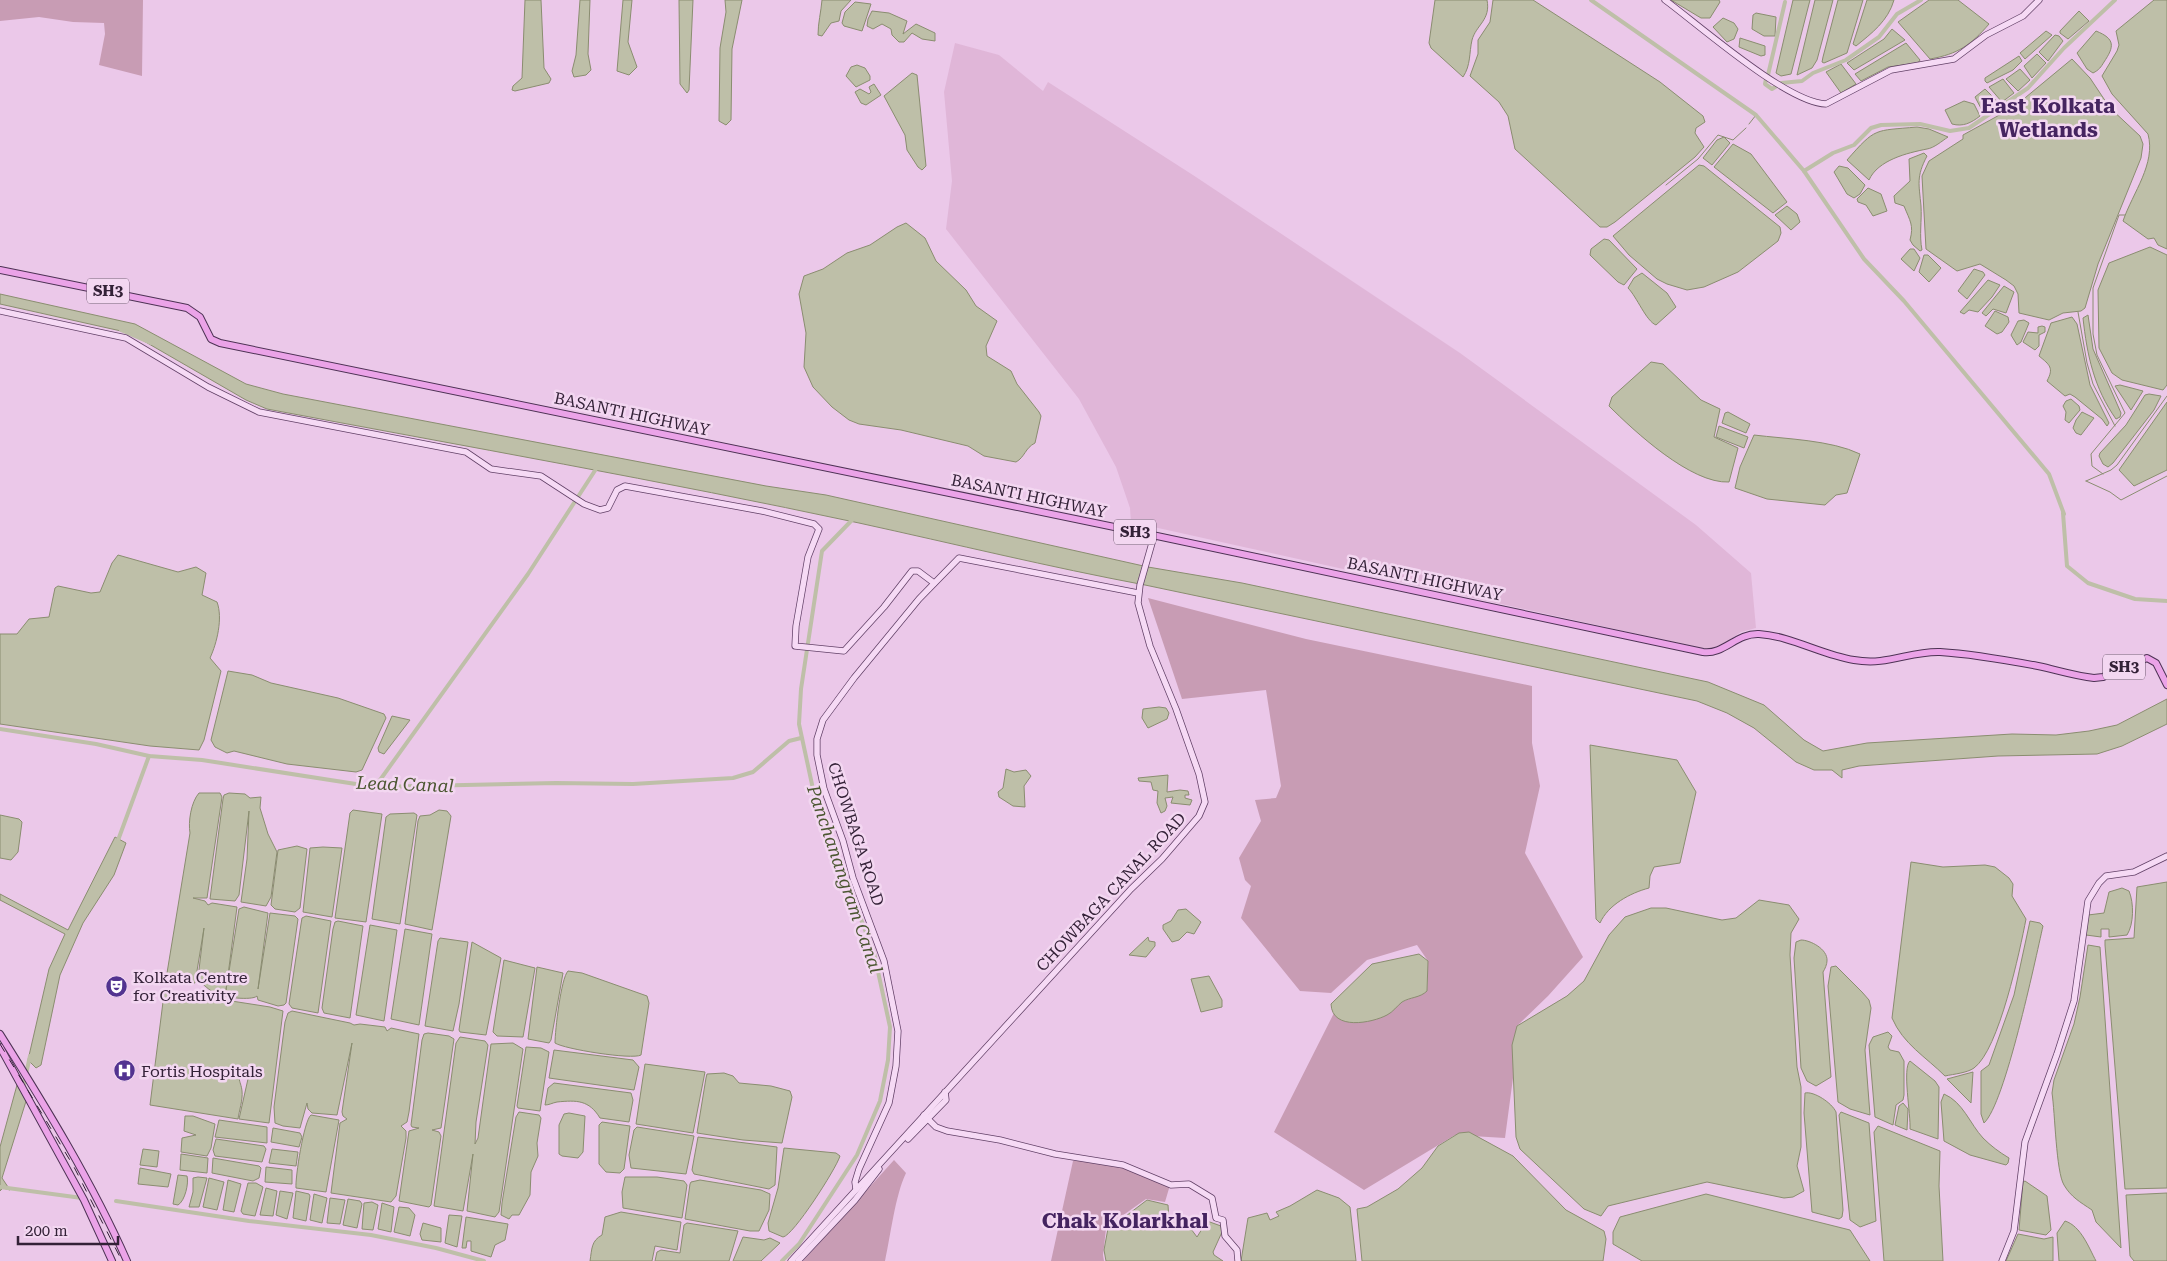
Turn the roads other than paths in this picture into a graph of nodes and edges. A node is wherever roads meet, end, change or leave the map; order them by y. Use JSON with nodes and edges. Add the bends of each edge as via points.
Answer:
{"nodes":[{"id":1,"x":1665,"y":0,"type":"edge"},
{"id":2,"x":2040,"y":0,"type":"edge"},
{"id":3,"x":0,"y":270,"type":"edge"},
{"id":4,"x":0,"y":311,"type":"edge"},
{"id":5,"x":1154,"y":536,"type":"junction"},
{"id":6,"x":934,"y":583,"type":"junction"},
{"id":7,"x":1138,"y":593,"type":"junction"},
{"id":8,"x":2167,"y":684,"type":"edge"},
{"id":9,"x":2167,"y":856,"type":"edge"},
{"id":10,"x":0,"y":1034,"type":"edge"},
{"id":11,"x":0,"y":1048,"type":"edge"},
{"id":12,"x":926,"y":1117,"type":"junction"},
{"id":13,"x":858,"y":1191,"type":"junction"},
{"id":14,"x":112,"y":1261,"type":"edge"},
{"id":15,"x":127,"y":1261,"type":"edge"},
{"id":16,"x":791,"y":1261,"type":"edge"},
{"id":17,"x":798,"y":1261,"type":"edge"},
{"id":18,"x":1238,"y":1261,"type":"edge"},
{"id":19,"x":2002,"y":1261,"type":"edge"}],
"edges":[{"from":1,"to":2,"type":"street","via":[[1769,78],[1814,102],[1826,104],[1890,70],[1954,59],[1986,35],[2023,16]]},
{"from":3,"to":5,"type":"main road","name":"BASANTI HIGHWAY","number":"SH3","via":[[187,308],[200,317],[211,339],[220,343]]},
{"from":4,"to":6,"type":"street","via":[[126,338],[208,387],[259,412],[466,452],[498,471],[541,476],[580,502],[600,510],[608,508],[617,490],[625,486],[762,511],[817,525],[819,529],[808,557],[796,626],[795,644],[800,646],[845,650],[912,570]]},
{"from":5,"to":7,"type":"street","name":"CHOWBAGA CANAL ROAD"},
{"from":5,"to":8,"type":"main road","name":"BASANTI HIGHWAY","number":"SH3","via":[[1703,652],[1716,653],[1744,635],[1761,634],[1862,661],[1889,661],[1939,652],[2099,677],[2147,658],[2156,663]]},
{"from":6,"to":7,"type":"street","name":"CHOWBAGA ROAD","via":[[954,561],[964,558]]},
{"from":6,"to":13,"type":"street","name":"CHOWBAGA ROAD","via":[[831,708],[816,739],[824,789],[884,961],[898,1030],[889,1102],[856,1176]]},
{"from":7,"to":12,"type":"street","name":"CHOWBAGA CANAL ROAD","via":[[1150,646],[1199,774],[1204,808],[1162,859],[945,1092],[946,1100]]},
{"from":9,"to":19,"type":"street","via":[[2134,872],[2106,876],[2088,901],[2074,1001],[2025,1142],[2014,1231]]},
{"from":10,"to":15,"type":"main road","via":[[38,1093],[105,1211]]},
{"from":11,"to":14,"type":"main road","via":[[84,1200]]},
{"from":12,"to":13,"type":"street"},
{"from":12,"to":18,"type":"street","via":[[936,1127],[947,1131],[1123,1165],[1165,1183],[1190,1184],[1212,1198],[1216,1218],[1223,1220],[1225,1236],[1237,1250]]},
{"from":13,"to":16,"type":"street"},
{"from":13,"to":17,"type":"street"}]}
